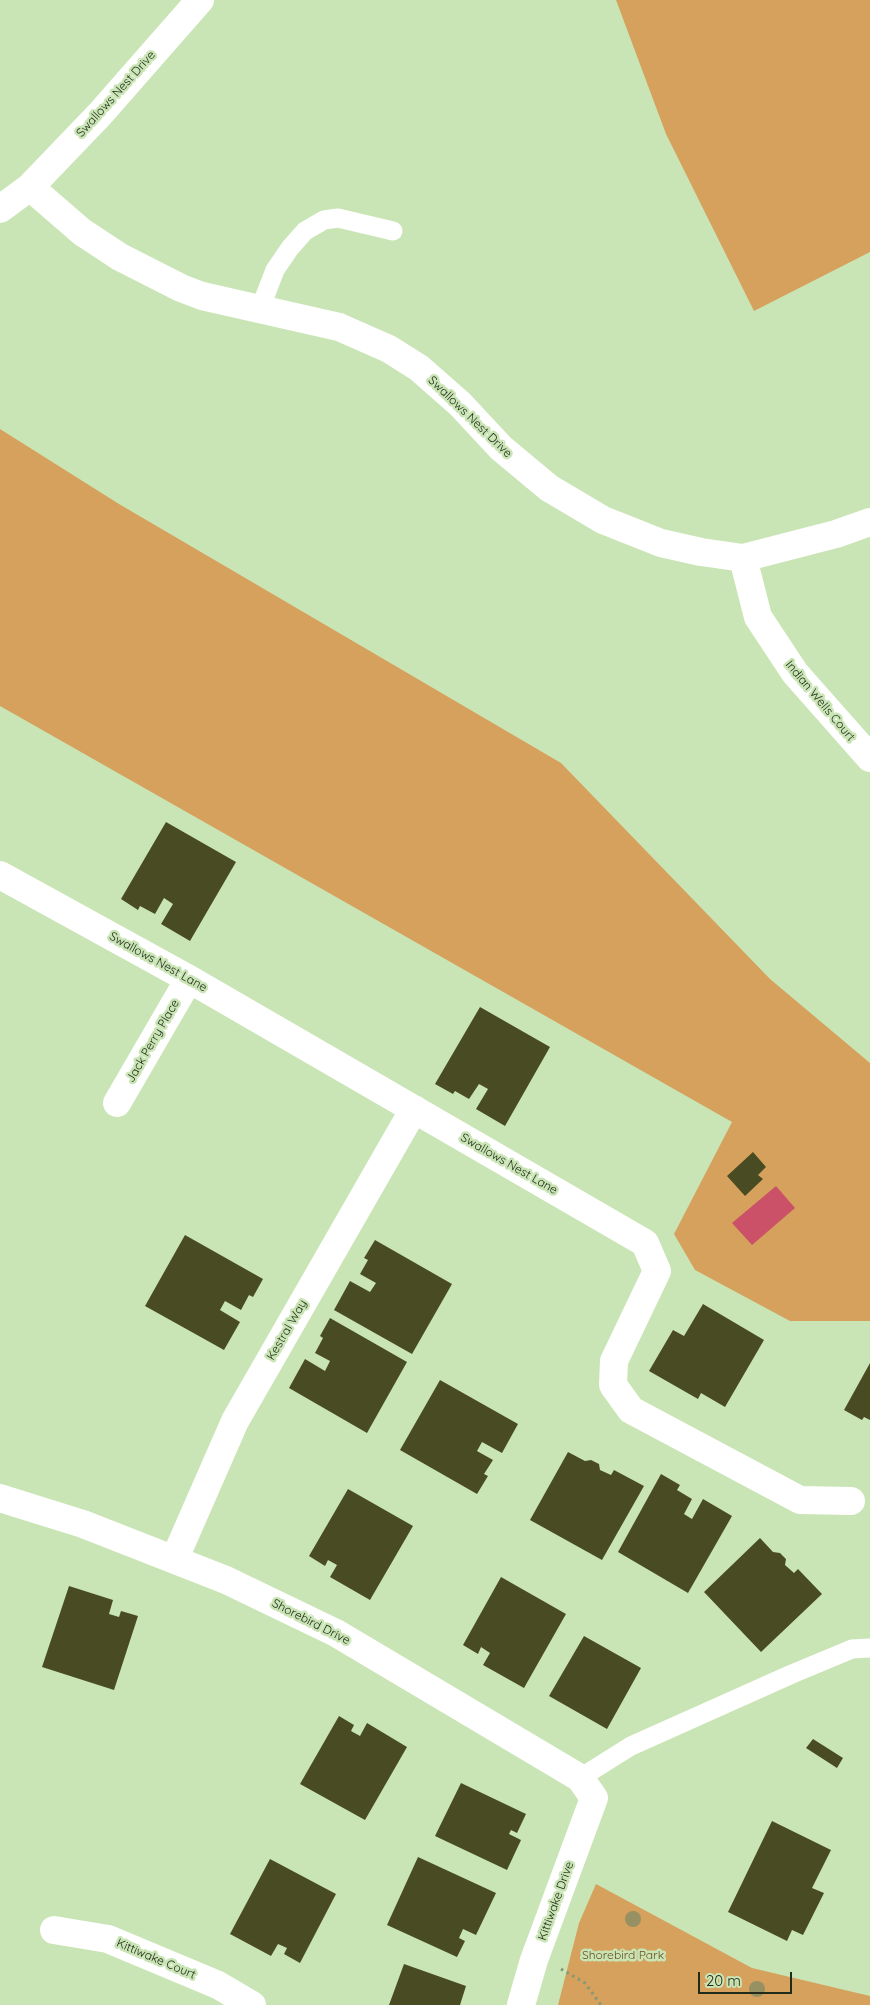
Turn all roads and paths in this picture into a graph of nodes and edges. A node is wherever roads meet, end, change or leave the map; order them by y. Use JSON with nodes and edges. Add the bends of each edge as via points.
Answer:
{"nodes":[{"id":1,"x":200,"y":0,"type":"edge"},
{"id":2,"x":30,"y":187,"type":"junction"},
{"id":3,"x":0,"y":208,"type":"edge"},
{"id":4,"x":393,"y":231,"type":"dead end"},
{"id":5,"x":260,"y":309,"type":"junction"},
{"id":6,"x":870,"y":522,"type":"edge"},
{"id":7,"x":743,"y":558,"type":"junction"},
{"id":8,"x":870,"y":758,"type":"edge"},
{"id":9,"x":0,"y":875,"type":"edge"},
{"id":10,"x":189,"y":979,"type":"junction"},
{"id":11,"x":117,"y":1103,"type":"dead end"},
{"id":12,"x":414,"y":1108,"type":"junction"},
{"id":13,"x":0,"y":1498,"type":"edge"},
{"id":14,"x":851,"y":1501,"type":"dead end"},
{"id":15,"x":175,"y":1558,"type":"junction"},
{"id":16,"x":870,"y":1648,"type":"edge"},
{"id":17,"x":587,"y":1788,"type":"junction"},
{"id":18,"x":54,"y":1930,"type":"dead end"},
{"id":19,"x":534,"y":1960,"type":"junction"},
{"id":20,"x":252,"y":2005,"type":"edge"},
{"id":21,"x":521,"y":2005,"type":"edge"},
{"id":22,"x":601,"y":2005,"type":"edge"}],
"edges":[{"from":1,"to":2,"type":"street","name":"Swallows Nest Drive","via":[[100,114]]},
{"from":2,"to":3,"type":"street","name":"Swallows Nest Drive"},
{"from":2,"to":5,"type":"street","name":"Swallows Nest Drive","via":[[82,232],[120,258],[195,294]]},
{"from":4,"to":5,"type":"lane","via":[[338,218],[324,220],[305,231],[276,270]]},
{"from":5,"to":7,"type":"street","name":"Swallows Nest Drive","via":[[339,327],[389,349],[426,374],[460,404],[501,448],[549,488],[603,520],[661,543]]},
{"from":6,"to":7,"type":"street","name":"Swallows Nest Drive"},
{"from":7,"to":8,"type":"street","name":"Indian Wells Court","via":[[758,617],[794,673]]},
{"from":9,"to":10,"type":"street","name":"Swallows Nest Lane"},
{"from":10,"to":11,"type":"street","name":"Jack Perry Place"},
{"from":10,"to":12,"type":"street","name":"Swallows Nest Lane"},
{"from":12,"to":14,"type":"street","name":"Swallows Nest Lane","via":[[645,1243],[657,1271],[614,1361],[613,1385],[631,1410],[800,1500]]},
{"from":12,"to":15,"type":"street","name":"Kestral Way","via":[[235,1421]]},
{"from":13,"to":15,"type":"street","name":"Shorebird Drive"},
{"from":15,"to":17,"type":"street","name":"Shorebird Drive","via":[[336,1633]]},
{"from":16,"to":17,"type":"lane","via":[[852,1649],[631,1746]]},
{"from":17,"to":19,"type":"street","name":"Kittiwake Drive"},
{"from":18,"to":20,"type":"street","name":"Kittiwake Court","via":[[108,1938],[218,1985]]},
{"from":19,"to":21,"type":"street","name":"Kittiwake Drive"},
{"from":19,"to":22,"type":"path","via":[[569,1972],[585,1983]]}]}
